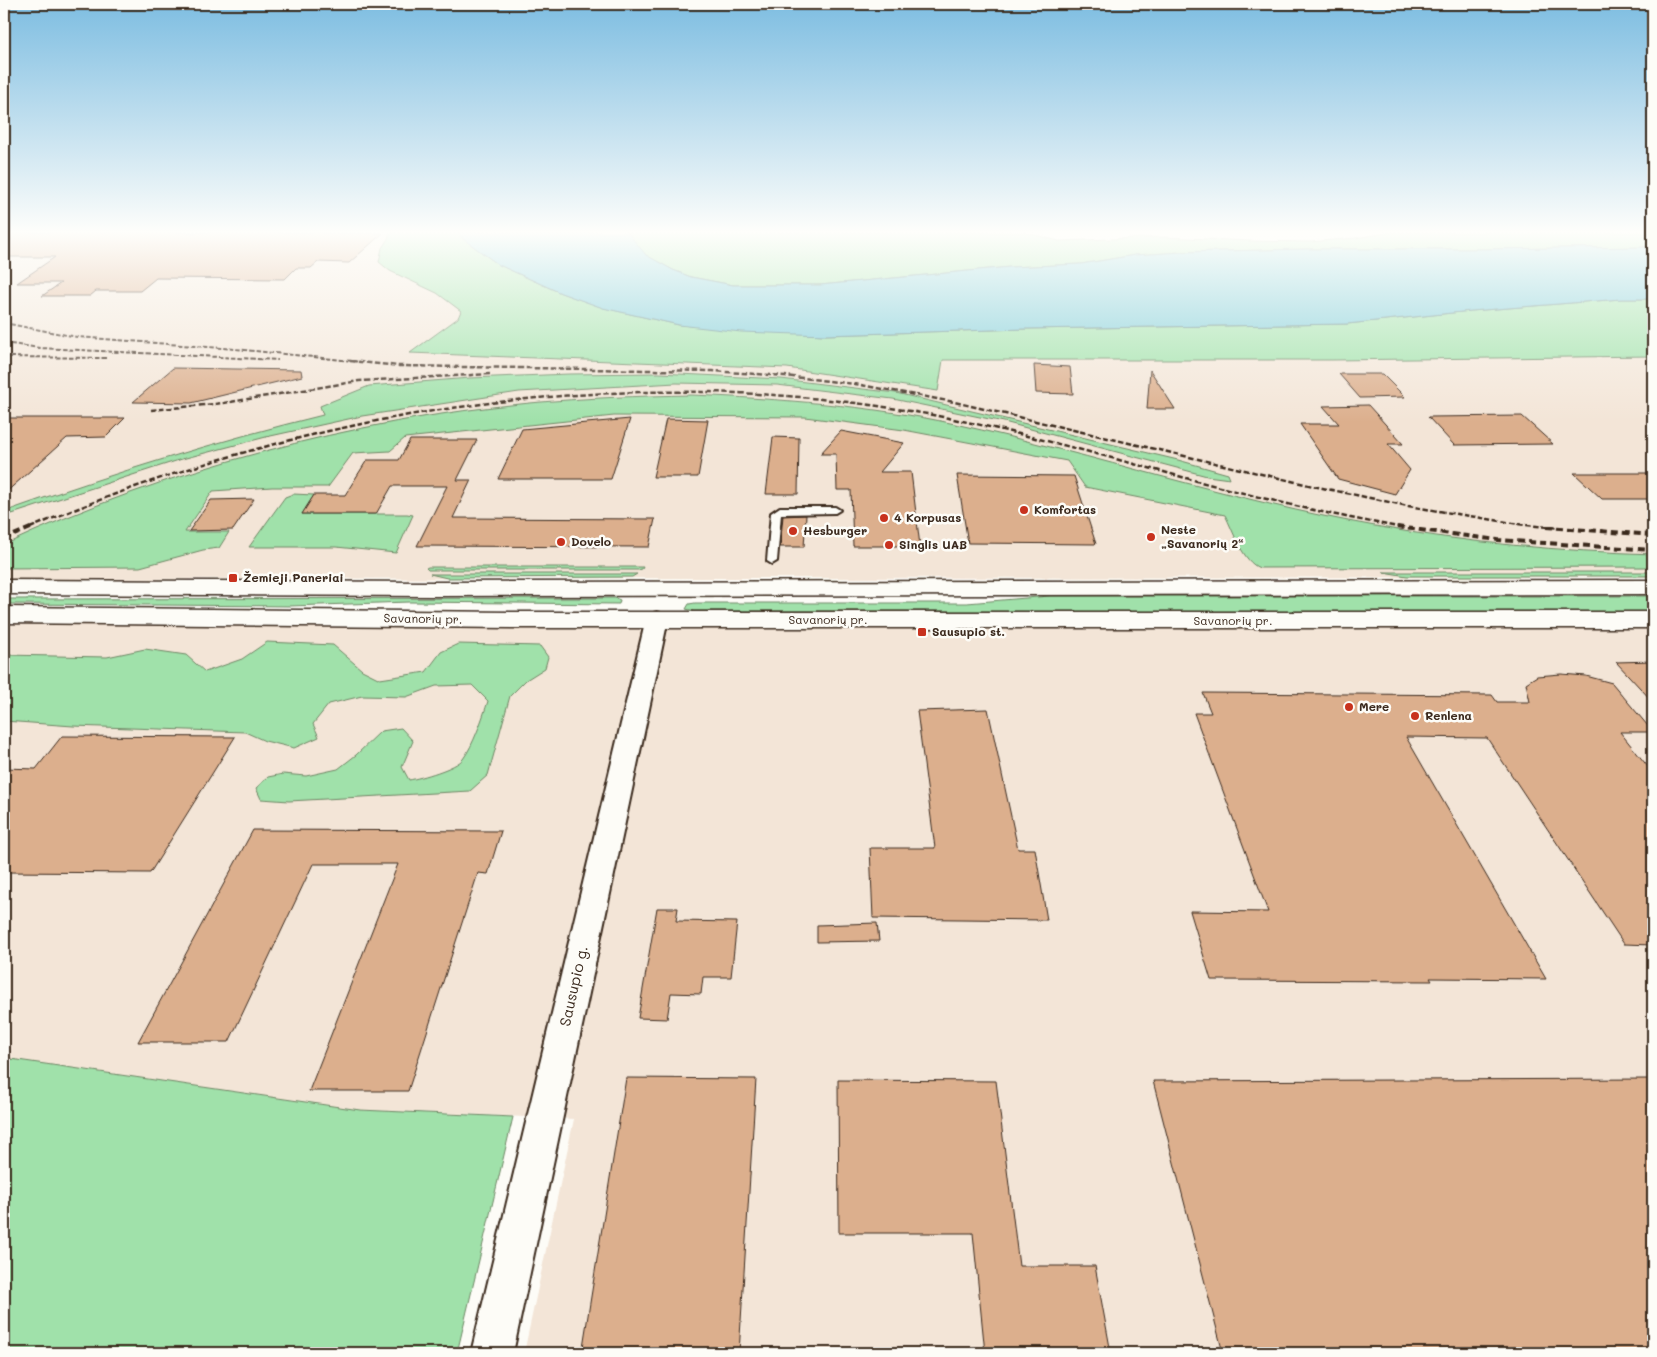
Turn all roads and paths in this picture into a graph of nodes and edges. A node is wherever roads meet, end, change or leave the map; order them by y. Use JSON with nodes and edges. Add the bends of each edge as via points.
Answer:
{"nodes":[{"id":1,"x":835,"y":510,"type":"dead end"},
{"id":2,"x":772,"y":561,"type":"dead end"},
{"id":3,"x":4,"y":587,"type":"edge"},
{"id":4,"x":1653,"y":587,"type":"edge"},
{"id":5,"x":663,"y":588,"type":"junction"},
{"id":6,"x":4,"y":615,"type":"edge"},
{"id":7,"x":656,"y":619,"type":"junction"},
{"id":8,"x":1653,"y":620,"type":"edge"},
{"id":9,"x":492,"y":1353,"type":"edge"}],
"edges":[{"from":1,"to":2,"type":"lane","via":[[780,510],[776,513]]},
{"from":3,"to":5,"type":"highway"},
{"from":4,"to":5,"type":"highway"},
{"from":5,"to":7,"type":"highway"},
{"from":6,"to":7,"type":"highway","name":"Savanorių pr."},
{"from":7,"to":8,"type":"highway","name":"Savanorių pr.","via":[[1122,622]]},
{"from":7,"to":9,"type":"street","name":"Sausupio g."}]}
